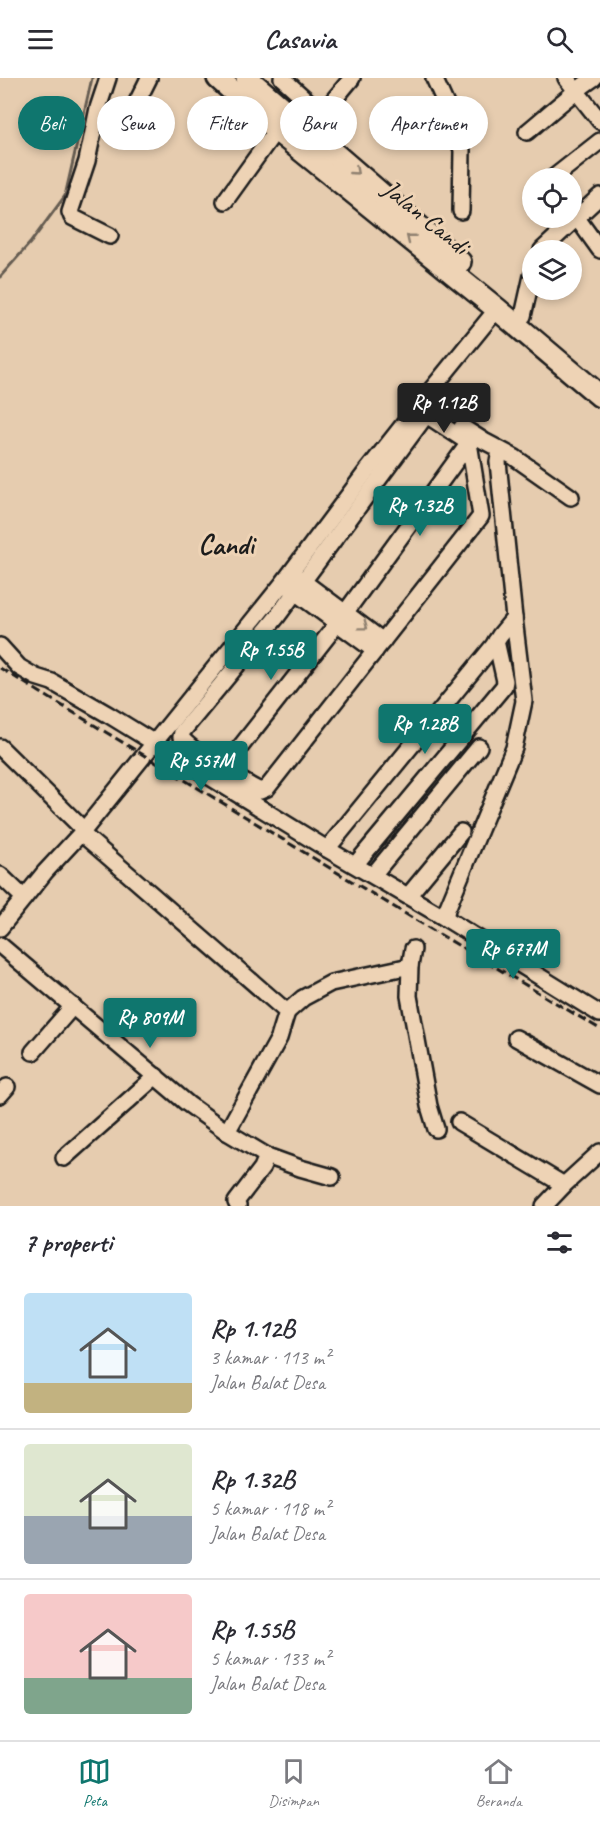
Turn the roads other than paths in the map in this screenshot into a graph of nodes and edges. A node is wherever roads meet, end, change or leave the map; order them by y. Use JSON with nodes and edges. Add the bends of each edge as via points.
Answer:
{"nodes":[{"id":1,"x":108,"y":78,"type":"edge"},
{"id":2,"x":149,"y":78,"type":"edge"},
{"id":3,"x":282,"y":78,"type":"edge"},
{"id":4,"x":352,"y":78,"type":"edge"},
{"id":5,"x":434,"y":78,"type":"edge"},
{"id":6,"x":566,"y":78,"type":"edge"},
{"id":7,"x":594,"y":78,"type":"edge"},
{"id":8,"x":244,"y":84,"type":"edge"},
{"id":9,"x":576,"y":91,"type":"junction"},
{"id":10,"x":140,"y":96,"type":"edge"},
{"id":11,"x":600,"y":121,"type":"edge"},
{"id":12,"x":276,"y":130,"type":"junction"},
{"id":13,"x":527,"y":132,"type":"dead end"},
{"id":14,"x":600,"y":141,"type":"edge"},
{"id":15,"x":566,"y":168,"type":"edge"},
{"id":16,"x":600,"y":196,"type":"edge"},
{"id":17,"x":225,"y":201,"type":"dead end"},
{"id":18,"x":582,"y":209,"type":"edge"},
{"id":19,"x":461,"y":210,"type":"dead end"},
{"id":20,"x":582,"y":224,"type":"edge"},
{"id":21,"x":562,"y":228,"type":"edge"},
{"id":22,"x":110,"y":236,"type":"dead end"},
{"id":23,"x":551,"y":240,"type":"edge"},
{"id":24,"x":600,"y":250,"type":"edge"},
{"id":25,"x":527,"y":300,"type":"edge"},
{"id":26,"x":497,"y":309,"type":"junction"},
{"id":27,"x":523,"y":316,"type":"junction"},
{"id":28,"x":600,"y":382,"type":"edge"},
{"id":29,"x":600,"y":396,"type":"edge"},
{"id":30,"x":423,"y":400,"type":"junction"},
{"id":31,"x":488,"y":446,"type":"junction"},
{"id":32,"x":571,"y":497,"type":"dead end"},
{"id":33,"x":293,"y":582,"type":"junction"},
{"id":34,"x":341,"y":618,"type":"junction"},
{"id":35,"x":504,"y":630,"type":"junction"},
{"id":36,"x":0,"y":646,"type":"edge"},
{"id":37,"x":379,"y":646,"type":"junction"},
{"id":38,"x":154,"y":744,"type":"junction"},
{"id":39,"x":0,"y":747,"type":"edge"},
{"id":40,"x":479,"y":747,"type":"dead end"},
{"id":41,"x":223,"y":769,"type":"junction"},
{"id":42,"x":83,"y":832,"type":"junction"},
{"id":43,"x":461,"y":832,"type":"dead end"},
{"id":44,"x":327,"y":849,"type":"junction"},
{"id":45,"x":355,"y":866,"type":"junction"},
{"id":46,"x":0,"y":875,"type":"edge"},
{"id":47,"x":373,"y":875,"type":"junction"},
{"id":48,"x":408,"y":896,"type":"junction"},
{"id":49,"x":24,"y":898,"type":"junction"},
{"id":50,"x":444,"y":917,"type":"junction"},
{"id":51,"x":0,"y":928,"type":"edge"},
{"id":52,"x":0,"y":945,"type":"edge"},
{"id":53,"x":413,"y":949,"type":"dead end"},
{"id":54,"x":405,"y":967,"type":"junction"},
{"id":55,"x":73,"y":1006,"type":"junction"},
{"id":56,"x":287,"y":1012,"type":"junction"},
{"id":57,"x":600,"y":1014,"type":"edge"},
{"id":58,"x":516,"y":1038,"type":"dead end"},
{"id":59,"x":33,"y":1052,"type":"dead end"},
{"id":60,"x":156,"y":1076,"type":"junction"},
{"id":61,"x":600,"y":1085,"type":"edge"},
{"id":62,"x":459,"y":1122,"type":"dead end"},
{"id":63,"x":436,"y":1129,"type":"dead end"},
{"id":64,"x":226,"y":1132,"type":"junction"},
{"id":65,"x":600,"y":1152,"type":"edge"},
{"id":66,"x":64,"y":1158,"type":"dead end"},
{"id":67,"x":265,"y":1161,"type":"junction"},
{"id":68,"x":332,"y":1177,"type":"dead end"},
{"id":69,"x":564,"y":1185,"type":"junction"},
{"id":70,"x":234,"y":1205,"type":"edge"},
{"id":71,"x":544,"y":1206,"type":"edge"}],
"edges":[{"from":1,"to":22,"type":"street","via":[[70,214]]},
{"from":2,"to":10,"type":"street"},
{"from":3,"to":4,"type":"street","via":[[322,114]]},
{"from":5,"to":19,"type":"street","via":[[462,150]]},
{"from":6,"to":9,"type":"street"},
{"from":7,"to":9,"type":"street"},
{"from":8,"to":12,"type":"highway","name":"Jalan Candi"},
{"from":8,"to":27,"type":"highway","name":"Jalan Candi","one_way":true},
{"from":9,"to":11,"type":"street"},
{"from":9,"to":13,"type":"street"},
{"from":12,"to":17,"type":"street"},
{"from":26,"to":12,"type":"highway","name":"Jalan Candi","one_way":true},
{"from":14,"to":15,"type":"street"},
{"from":16,"to":18,"type":"street"},
{"from":20,"to":24,"type":"street"},
{"from":21,"to":23,"type":"street"},
{"from":25,"to":27,"type":"street"},
{"from":26,"to":29,"type":"highway","name":"Jalan Candi"},
{"from":26,"to":30,"type":"street"},
{"from":27,"to":28,"type":"highway","name":"Jalan Candi"},
{"from":30,"to":31,"type":"street"},
{"from":30,"to":33,"type":"street","via":[[366,472]]},
{"from":31,"to":32,"type":"street","via":[[514,457]]},
{"from":31,"to":33,"type":"street","via":[[426,416]]},
{"from":31,"to":34,"type":"street"},
{"from":31,"to":35,"type":"street","via":[[498,462]]},
{"from":31,"to":37,"type":"street","via":[[481,516]]},
{"from":33,"to":34,"type":"street"},
{"from":33,"to":38,"type":"street"},
{"from":33,"to":41,"type":"street","via":[[276,618],[182,732],[182,740]]},
{"from":34,"to":37,"type":"street"},
{"from":34,"to":41,"type":"street"},
{"from":35,"to":44,"type":"street"},
{"from":35,"to":45,"type":"street","via":[[504,686]]},
{"from":35,"to":50,"type":"street","via":[[524,701],[518,731]]},
{"from":36,"to":38,"type":"street","via":[[19,667],[52,681]]},
{"from":37,"to":41,"type":"street","via":[[266,790],[260,791]]},
{"from":38,"to":42,"type":"street"},
{"from":38,"to":44,"type":"street"},
{"from":39,"to":42,"type":"street"},
{"from":40,"to":47,"type":"street"},
{"from":42,"to":49,"type":"street"},
{"from":42,"to":56,"type":"street"},
{"from":43,"to":48,"type":"street"},
{"from":44,"to":45,"type":"street"},
{"from":45,"to":47,"type":"street"},
{"from":46,"to":49,"type":"street"},
{"from":47,"to":48,"type":"street"},
{"from":48,"to":50,"type":"street"},
{"from":49,"to":51,"type":"street"},
{"from":50,"to":57,"type":"street"},
{"from":52,"to":55,"type":"street"},
{"from":53,"to":54,"type":"street"},
{"from":54,"to":56,"type":"street","via":[[331,983]]},
{"from":54,"to":63,"type":"street"},
{"from":55,"to":59,"type":"street"},
{"from":55,"to":60,"type":"street"},
{"from":56,"to":64,"type":"street","via":[[279,1038]]},
{"from":58,"to":61,"type":"street"},
{"from":60,"to":64,"type":"street"},
{"from":60,"to":66,"type":"street"},
{"from":62,"to":69,"type":"street"},
{"from":64,"to":67,"type":"street"},
{"from":65,"to":69,"type":"street"},
{"from":67,"to":68,"type":"street"},
{"from":67,"to":70,"type":"street"},
{"from":69,"to":71,"type":"street"}]}
